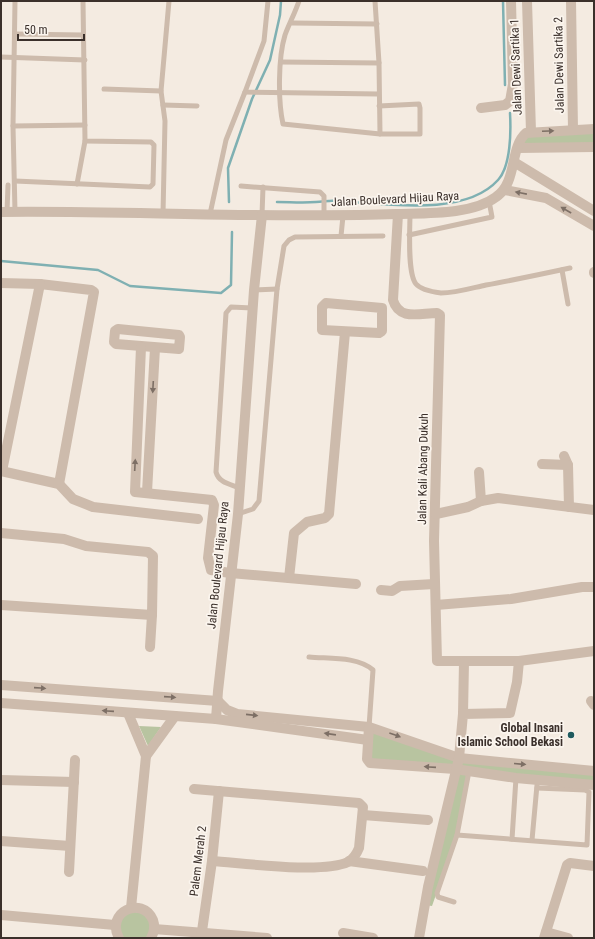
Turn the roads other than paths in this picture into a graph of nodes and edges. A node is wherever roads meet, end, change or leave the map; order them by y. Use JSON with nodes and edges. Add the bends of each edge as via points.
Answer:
{"nodes":[{"id":1,"x":15,"y":1,"type":"edge"},
{"id":2,"x":83,"y":1,"type":"edge"},
{"id":3,"x":169,"y":1,"type":"edge"},
{"id":4,"x":268,"y":1,"type":"edge"},
{"id":5,"x":299,"y":1,"type":"edge"},
{"id":6,"x":375,"y":1,"type":"edge"},
{"id":7,"x":511,"y":1,"type":"edge"},
{"id":8,"x":527,"y":1,"type":"edge"},
{"id":9,"x":571,"y":1,"type":"edge"},
{"id":10,"x":292,"y":23,"type":"junction"},
{"id":11,"x":377,"y":24,"type":"junction"},
{"id":12,"x":15,"y":34,"type":"junction"},
{"id":13,"x":83,"y":35,"type":"junction"},
{"id":14,"x":1,"y":57,"type":"edge"},
{"id":15,"x":15,"y":58,"type":"junction"},
{"id":16,"x":84,"y":60,"type":"junction"},
{"id":17,"x":281,"y":62,"type":"junction"},
{"id":18,"x":379,"y":63,"type":"junction"},
{"id":19,"x":104,"y":89,"type":"dead end"},
{"id":20,"x":161,"y":91,"type":"junction"},
{"id":21,"x":245,"y":92,"type":"junction"},
{"id":22,"x":280,"y":93,"type":"junction"},
{"id":23,"x":378,"y":94,"type":"junction"},
{"id":24,"x":163,"y":105,"type":"junction"},
{"id":25,"x":197,"y":106,"type":"dead end"},
{"id":26,"x":379,"y":106,"type":"junction"},
{"id":27,"x":481,"y":108,"type":"dead end"},
{"id":28,"x":85,"y":125,"type":"junction"},
{"id":29,"x":13,"y":126,"type":"junction"},
{"id":30,"x":594,"y":129,"type":"edge"},
{"id":31,"x":573,"y":130,"type":"junction"},
{"id":32,"x":531,"y":132,"type":"junction"},
{"id":33,"x":380,"y":134,"type":"junction"},
{"id":34,"x":85,"y":141,"type":"junction"},
{"id":35,"x":594,"y":146,"type":"edge"},
{"id":36,"x":518,"y":148,"type":"junction"},
{"id":37,"x":514,"y":162,"type":"junction"},
{"id":38,"x":15,"y":183,"type":"junction"},
{"id":39,"x":77,"y":184,"type":"junction"},
{"id":40,"x":1,"y":185,"type":"edge"},
{"id":41,"x":8,"y":186,"type":"junction"},
{"id":42,"x":241,"y":186,"type":"dead end"},
{"id":43,"x":263,"y":187,"type":"junction"},
{"id":44,"x":553,"y":187,"type":"junction"},
{"id":45,"x":505,"y":190,"type":"junction"},
{"id":46,"x":546,"y":198,"type":"junction"},
{"id":47,"x":489,"y":201,"type":"junction"},
{"id":48,"x":9,"y":208,"type":"edge"},
{"id":49,"x":262,"y":210,"type":"junction"},
{"id":50,"x":324,"y":211,"type":"junction"},
{"id":51,"x":594,"y":211,"type":"edge"},
{"id":52,"x":163,"y":214,"type":"junction"},
{"id":53,"x":213,"y":214,"type":"junction"},
{"id":54,"x":398,"y":214,"type":"junction"},
{"id":55,"x":410,"y":214,"type":"junction"},
{"id":56,"x":343,"y":216,"type":"junction"},
{"id":57,"x":594,"y":226,"type":"edge"},
{"id":58,"x":409,"y":234,"type":"junction"},
{"id":59,"x":341,"y":236,"type":"junction"},
{"id":60,"x":383,"y":236,"type":"dead end"},
{"id":61,"x":570,"y":268,"type":"dead end"},
{"id":62,"x":562,"y":270,"type":"junction"},
{"id":63,"x":1,"y":283,"type":"edge"},
{"id":64,"x":40,"y":284,"type":"junction"},
{"id":65,"x":277,"y":289,"type":"junction"},
{"id":66,"x":254,"y":290,"type":"junction"},
{"id":67,"x":568,"y":304,"type":"dead end"},
{"id":68,"x":252,"y":308,"type":"junction"},
{"id":69,"x":345,"y":332,"type":"junction"},
{"id":70,"x":141,"y":347,"type":"junction"},
{"id":71,"x":155,"y":348,"type":"junction"},
{"id":72,"x":542,"y":464,"type":"dead end"},
{"id":73,"x":2,"y":471,"type":"edge"},
{"id":74,"x":479,"y":472,"type":"dead end"},
{"id":75,"x":59,"y":484,"type":"junction"},
{"id":76,"x":240,"y":488,"type":"junction"},
{"id":77,"x":147,"y":492,"type":"junction"},
{"id":78,"x":481,"y":501,"type":"junction"},
{"id":79,"x":569,"y":507,"type":"junction"},
{"id":80,"x":594,"y":510,"type":"edge"},
{"id":81,"x":238,"y":514,"type":"junction"},
{"id":82,"x":436,"y":514,"type":"junction"},
{"id":83,"x":198,"y":518,"type":"dead end"},
{"id":84,"x":1,"y":533,"type":"edge"},
{"id":85,"x":230,"y":573,"type":"junction"},
{"id":86,"x":289,"y":578,"type":"junction"},
{"id":87,"x":356,"y":584,"type":"dead end"},
{"id":88,"x":434,"y":584,"type":"junction"},
{"id":89,"x":594,"y":587,"type":"edge"},
{"id":90,"x":381,"y":590,"type":"dead end"},
{"id":91,"x":1,"y":605,"type":"edge"},
{"id":92,"x":436,"y":605,"type":"junction"},
{"id":93,"x":152,"y":615,"type":"junction"},
{"id":94,"x":150,"y":647,"type":"dead end"},
{"id":95,"x":594,"y":651,"type":"edge"},
{"id":96,"x":309,"y":657,"type":"dead end"},
{"id":97,"x":519,"y":661,"type":"junction"},
{"id":98,"x":464,"y":662,"type":"junction"},
{"id":99,"x":1,"y":685,"type":"edge"},
{"id":100,"x":75,"y":690,"type":"junction"},
{"id":101,"x":218,"y":701,"type":"junction"},
{"id":102,"x":1,"y":703,"type":"edge"},
{"id":103,"x":74,"y":709,"type":"junction"},
{"id":104,"x":128,"y":713,"type":"junction"},
{"id":105,"x":463,"y":714,"type":"junction"},
{"id":106,"x":175,"y":716,"type":"junction"},
{"id":107,"x":216,"y":720,"type":"junction"},
{"id":108,"x":369,"y":727,"type":"junction"},
{"id":109,"x":368,"y":740,"type":"junction"},
{"id":110,"x":146,"y":756,"type":"junction"},
{"id":111,"x":459,"y":758,"type":"junction"},
{"id":112,"x":75,"y":760,"type":"dead end"},
{"id":113,"x":455,"y":769,"type":"junction"},
{"id":114,"x":469,"y":771,"type":"junction"},
{"id":115,"x":594,"y":772,"type":"edge"},
{"id":116,"x":516,"y":778,"type":"junction"},
{"id":117,"x":1,"y":780,"type":"edge"},
{"id":118,"x":74,"y":782,"type":"junction"},
{"id":119,"x":537,"y":784,"type":"junction"},
{"id":120,"x":594,"y":785,"type":"edge"},
{"id":121,"x":194,"y":789,"type":"dead end"},
{"id":122,"x":219,"y":791,"type":"junction"},
{"id":123,"x":363,"y":815,"type":"junction"},
{"id":124,"x":428,"y":820,"type":"dead end"},
{"id":125,"x":457,"y":835,"type":"junction"},
{"id":126,"x":512,"y":839,"type":"junction"},
{"id":127,"x":532,"y":840,"type":"junction"},
{"id":128,"x":1,"y":841,"type":"edge"},
{"id":129,"x":587,"y":845,"type":"junction"},
{"id":130,"x":594,"y":845,"type":"edge"},
{"id":131,"x":70,"y":846,"type":"junction"},
{"id":132,"x":212,"y":861,"type":"junction"},
{"id":133,"x":349,"y":861,"type":"junction"},
{"id":134,"x":594,"y":866,"type":"edge"},
{"id":135,"x":423,"y":871,"type":"dead end"},
{"id":136,"x":69,"y":872,"type":"dead end"},
{"id":137,"x":454,"y":902,"type":"dead end"},
{"id":138,"x":131,"y":908,"type":"junction"},
{"id":139,"x":1,"y":915,"type":"edge"},
{"id":140,"x":115,"y":925,"type":"junction"},
{"id":141,"x":343,"y":933,"type":"dead end"},
{"id":142,"x":152,"y":934,"type":"edge"},
{"id":143,"x":545,"y":935,"type":"edge"},
{"id":144,"x":201,"y":936,"type":"edge"},
{"id":145,"x":360,"y":937,"type":"edge"},
{"id":146,"x":119,"y":938,"type":"edge"},
{"id":147,"x":267,"y":938,"type":"edge"},
{"id":148,"x":373,"y":938,"type":"edge"},
{"id":149,"x":419,"y":938,"type":"edge"},
{"id":150,"x":568,"y":938,"type":"edge"}],
"edges":[{"from":1,"to":12,"type":"lane"},
{"from":2,"to":13,"type":"lane"},
{"from":3,"to":20,"type":"lane"},
{"from":4,"to":21,"type":"lane","via":[[264,42]]},
{"from":5,"to":10,"type":"lane"},
{"from":6,"to":11,"type":"lane"},
{"from":7,"to":27,"type":"street","via":[[513,84],[510,101],[505,105]]},
{"from":8,"to":32,"type":"street","name":"Jalan Dewi Sartika 1"},
{"from":9,"to":31,"type":"street","name":"Jalan Dewi Sartika 2"},
{"from":10,"to":11,"type":"lane"},
{"from":10,"to":17,"type":"lane","via":[[286,35]]},
{"from":11,"to":18,"type":"lane"},
{"from":12,"to":13,"type":"lane"},
{"from":12,"to":15,"type":"lane"},
{"from":13,"to":16,"type":"lane"},
{"from":14,"to":15,"type":"lane"},
{"from":15,"to":16,"type":"lane"},
{"from":15,"to":29,"type":"lane"},
{"from":16,"to":28,"type":"lane"},
{"from":17,"to":18,"type":"lane"},
{"from":17,"to":22,"type":"lane"},
{"from":18,"to":23,"type":"lane"},
{"from":19,"to":20,"type":"lane"},
{"from":20,"to":24,"type":"lane"},
{"from":21,"to":22,"type":"lane"},
{"from":21,"to":53,"type":"lane","via":[[226,140]]},
{"from":22,"to":23,"type":"lane"},
{"from":22,"to":33,"type":"lane","via":[[284,125]]},
{"from":23,"to":26,"type":"lane"},
{"from":24,"to":25,"type":"lane"},
{"from":24,"to":52,"type":"lane"},
{"from":26,"to":33,"type":"lane"},
{"from":26,"to":33,"type":"lane","via":[[419,104],[421,127],[421,133],[418,135]]},
{"from":28,"to":29,"type":"lane"},
{"from":28,"to":34,"type":"lane"},
{"from":29,"to":38,"type":"lane"},
{"from":30,"to":31,"type":"street"},
{"from":32,"to":31,"type":"street","one_way":true},
{"from":32,"to":36,"type":"street","via":[[522,136]]},
{"from":34,"to":39,"type":"lane"},
{"from":34,"to":39,"type":"lane","via":[[152,142],[154,183],[150,187]]},
{"from":35,"to":36,"type":"street"},
{"from":36,"to":37,"type":"street"},
{"from":37,"to":44,"type":"street"},
{"from":37,"to":45,"type":"street"},
{"from":38,"to":39,"type":"lane"},
{"from":38,"to":41,"type":"lane"},
{"from":38,"to":48,"type":"lane","via":[[15,195]]},
{"from":40,"to":41,"type":"lane"},
{"from":41,"to":48,"type":"lane"},
{"from":42,"to":43,"type":"lane"},
{"from":43,"to":49,"type":"lane"},
{"from":43,"to":50,"type":"lane","via":[[320,192],[324,196]]},
{"from":44,"to":46,"type":"street"},
{"from":44,"to":51,"type":"street"},
{"from":46,"to":45,"type":"street","one_way":true},
{"from":45,"to":47,"type":"street","name":"Jalan Boulevard Hijau Raya"},
{"from":57,"to":46,"type":"street","one_way":true},
{"from":47,"to":55,"type":"street","name":"Jalan Boulevard Hijau Raya","via":[[473,208]]},
{"from":47,"to":58,"type":"lane","via":[[492,217]]},
{"from":48,"to":52,"type":"street","name":"Jalan Boulevard Hijau Raya"},
{"from":49,"to":50,"type":"street","name":"Jalan Boulevard Hijau Raya"},
{"from":49,"to":53,"type":"street","name":"Jalan Boulevard Hijau Raya","via":[[241,215]]},
{"from":49,"to":66,"type":"street","name":"Jalan Boulevard Hijau Raya"},
{"from":50,"to":56,"type":"street","name":"Jalan Boulevard Hijau Raya"},
{"from":52,"to":53,"type":"street","name":"Jalan Boulevard Hijau Raya"},
{"from":54,"to":55,"type":"street","name":"Jalan Boulevard Hijau Raya"},
{"from":54,"to":56,"type":"street","name":"Jalan Boulevard Hijau Raya"},
{"from":54,"to":82,"type":"street","name":"Jalan Kali Abang Dukuh","via":[[393,300],[395,307],[403,314],[440,314]]},
{"from":55,"to":58,"type":"lane"},
{"from":56,"to":59,"type":"lane"},
{"from":58,"to":62,"type":"lane","via":[[413,277],[421,288],[433,292],[473,288]]},
{"from":59,"to":60,"type":"lane"},
{"from":59,"to":65,"type":"lane","via":[[295,237],[289,240],[284,246]]},
{"from":61,"to":62,"type":"lane"},
{"from":62,"to":67,"type":"lane"},
{"from":63,"to":64,"type":"street"},
{"from":64,"to":73,"type":"street"},
{"from":64,"to":75,"type":"street","via":[[91,290],[94,294]]},
{"from":65,"to":66,"type":"lane"},
{"from":65,"to":81,"type":"lane","via":[[260,501],[253,509]]},
{"from":66,"to":68,"type":"street","name":"Jalan Boulevard Hijau Raya"},
{"from":68,"to":76,"type":"street","name":"Jalan Boulevard Hijau Raya"},
{"from":68,"to":76,"type":"lane","via":[[234,306],[226,313],[216,472],[218,479]]},
{"from":69,"to":69,"type":"street","via":[[321,329],[324,304],[383,309],[381,332]]},
{"from":69,"to":86,"type":"street","via":[[329,514],[325,518],[307,522],[294,533]]},
{"from":70,"to":71,"type":"street"},
{"from":70,"to":71,"type":"street","via":[[116,344],[115,331],[118,329],[180,336],[178,349]]},
{"from":77,"to":70,"type":"street","one_way":true,"via":[[134,490]]},
{"from":71,"to":77,"type":"street","one_way":true},
{"from":72,"to":79,"type":"street","via":[[566,460]]},
{"from":73,"to":75,"type":"street"},
{"from":74,"to":78,"type":"street"},
{"from":75,"to":83,"type":"street","via":[[73,499],[94,507]]},
{"from":76,"to":81,"type":"street","name":"Jalan Boulevard Hijau Raya"},
{"from":77,"to":85,"type":"street","via":[[212,500],[214,505],[209,564],[211,570]]},
{"from":78,"to":79,"type":"street","via":[[498,498]]},
{"from":78,"to":82,"type":"street","via":[[468,507]]},
{"from":79,"to":80,"type":"street"},
{"from":81,"to":85,"type":"street","name":"Jalan Boulevard Hijau Raya"},
{"from":82,"to":88,"type":"street","name":"Jalan Kali Abang Dukuh"},
{"from":84,"to":93,"type":"street","via":[[64,539],[86,546],[152,554]]},
{"from":85,"to":86,"type":"street"},
{"from":85,"to":101,"type":"street","name":"Jalan Boulevard Hijau Raya"},
{"from":86,"to":87,"type":"street"},
{"from":88,"to":90,"type":"street","via":[[400,586],[392,591]]},
{"from":88,"to":92,"type":"street","name":"Jalan Kali Abang Dukuh"},
{"from":89,"to":92,"type":"street"},
{"from":91,"to":93,"type":"street"},
{"from":92,"to":98,"type":"street","name":"Jalan Kali Abang Dukuh","via":[[437,661]]},
{"from":93,"to":94,"type":"street"},
{"from":95,"to":97,"type":"street"},
{"from":96,"to":108,"type":"lane","via":[[358,662],[368,665],[373,670]]},
{"from":97,"to":98,"type":"street"},
{"from":97,"to":105,"type":"street","via":[[510,714]]},
{"from":98,"to":105,"type":"street"},
{"from":99,"to":100,"type":"street","one_way":true},
{"from":100,"to":101,"type":"street","one_way":true},
{"from":100,"to":103,"type":"street"},
{"from":101,"to":107,"type":"street","name":"Jalan Boulevard Hijau Raya"},
{"from":101,"to":108,"type":"street","one_way":true,"via":[[227,710],[237,714]]},
{"from":102,"to":103,"type":"street"},
{"from":104,"to":103,"type":"street","one_way":true},
{"from":104,"to":106,"type":"street"},
{"from":104,"to":110,"type":"street"},
{"from":105,"to":111,"type":"street"},
{"from":106,"to":107,"type":"street"},
{"from":106,"to":110,"type":"street"},
{"from":109,"to":107,"type":"street","one_way":true},
{"from":108,"to":109,"type":"street"},
{"from":108,"to":111,"type":"street","one_way":true},
{"from":113,"to":109,"type":"street","one_way":true,"via":[[370,763],[367,759]]},
{"from":110,"to":138,"type":"street"},
{"from":111,"to":113,"type":"street"},
{"from":111,"to":115,"type":"street","one_way":true},
{"from":112,"to":118,"type":"street"},
{"from":113,"to":114,"type":"street"},
{"from":113,"to":149,"type":"street"},
{"from":114,"to":116,"type":"street"},
{"from":114,"to":125,"type":"lane"},
{"from":116,"to":119,"type":"street"},
{"from":116,"to":126,"type":"lane"},
{"from":117,"to":118,"type":"street"},
{"from":118,"to":131,"type":"street"},
{"from":119,"to":120,"type":"street"},
{"from":119,"to":127,"type":"lane"},
{"from":119,"to":129,"type":"lane","via":[[589,792]]},
{"from":121,"to":122,"type":"street"},
{"from":122,"to":123,"type":"street","via":[[359,803],[362,805]]},
{"from":122,"to":132,"type":"street","name":"Palem Merah 2"},
{"from":123,"to":124,"type":"street"},
{"from":123,"to":133,"type":"street","via":[[359,848]]},
{"from":125,"to":126,"type":"lane"},
{"from":125,"to":137,"type":"lane","via":[[437,895]]},
{"from":126,"to":127,"type":"lane"},
{"from":127,"to":129,"type":"lane"},
{"from":128,"to":131,"type":"street"},
{"from":129,"to":130,"type":"lane"},
{"from":131,"to":136,"type":"street"},
{"from":132,"to":133,"type":"street","via":[[307,867],[333,866]]},
{"from":132,"to":144,"type":"street","name":"Palem Merah 2"},
{"from":133,"to":135,"type":"street"},
{"from":134,"to":143,"type":"street","via":[[567,865]]},
{"from":138,"to":140,"type":"street","via":[[120,914]]},
{"from":138,"to":142,"type":"street","via":[[146,911],[152,919]]},
{"from":139,"to":140,"type":"street"},
{"from":140,"to":146,"type":"street"},
{"from":141,"to":145,"type":"street"},
{"from":142,"to":144,"type":"street"},
{"from":143,"to":150,"type":"street"},
{"from":144,"to":147,"type":"street"},
{"from":145,"to":148,"type":"street"}]}
